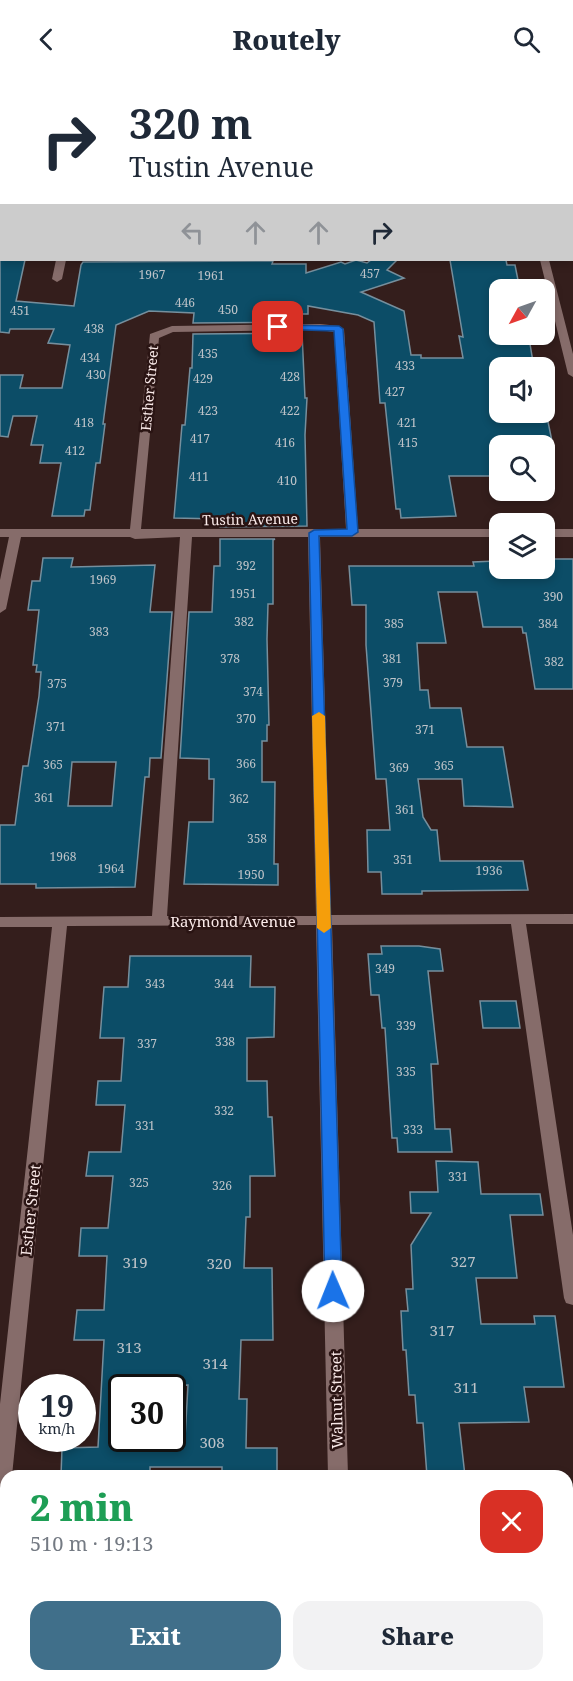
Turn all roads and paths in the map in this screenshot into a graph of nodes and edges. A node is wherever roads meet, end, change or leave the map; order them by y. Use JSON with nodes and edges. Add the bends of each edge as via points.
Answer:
{"nodes":[{"id":1,"x":61,"y":261,"type":"edge"},
{"id":2,"x":544,"y":261,"type":"edge"},
{"id":3,"x":57,"y":279,"type":"dead end"},
{"id":4,"x":573,"y":374,"type":"edge"},
{"id":5,"x":352,"y":532,"type":"junction"},
{"id":6,"x":0,"y":533,"type":"edge"},
{"id":7,"x":16,"y":533,"type":"junction"},
{"id":8,"x":314,"y":533,"type":"junction"},
{"id":9,"x":489,"y":533,"type":"edge"},
{"id":10,"x":555,"y":533,"type":"edge"},
{"id":11,"x":573,"y":533,"type":"edge"},
{"id":12,"x":186,"y":534,"type":"junction"},
{"id":13,"x":135,"y":535,"type":"junction"},
{"id":14,"x":0,"y":609,"type":"edge"},
{"id":15,"x":518,"y":919,"type":"junction"},
{"id":16,"x":573,"y":919,"type":"edge"},
{"id":17,"x":324,"y":920,"type":"junction"},
{"id":18,"x":159,"y":921,"type":"junction"},
{"id":19,"x":0,"y":922,"type":"edge"},
{"id":20,"x":60,"y":922,"type":"junction"},
{"id":21,"x":573,"y":1299,"type":"edge"},
{"id":22,"x":3,"y":1470,"type":"edge"},
{"id":23,"x":338,"y":1470,"type":"edge"}],
"edges":[{"from":1,"to":3,"type":"street"},
{"from":2,"to":4,"type":"street"},
{"from":5,"to":8,"type":"street","name":"Tustin Avenue"},
{"from":5,"to":9,"type":"street","name":"Tustin Avenue"},
{"from":5,"to":13,"type":"street","name":"Esther Street","via":[[339,329],[172,329],[154,336]]},
{"from":6,"to":7,"type":"street","name":"Tustin Avenue"},
{"from":7,"to":13,"type":"street","name":"Tustin Avenue"},
{"from":7,"to":14,"type":"street"},
{"from":8,"to":12,"type":"street","name":"Tustin Avenue"},
{"from":8,"to":17,"type":"street","name":"Walnut Street"},
{"from":10,"to":11,"type":"street"},
{"from":12,"to":13,"type":"street","name":"Tustin Avenue"},
{"from":12,"to":18,"type":"street"},
{"from":15,"to":16,"type":"street","name":"Raymond Avenue"},
{"from":15,"to":17,"type":"street","name":"Raymond Avenue"},
{"from":15,"to":21,"type":"street"},
{"from":17,"to":18,"type":"street","name":"Raymond Avenue"},
{"from":17,"to":23,"type":"street","name":"Walnut Street"},
{"from":18,"to":20,"type":"street","name":"Raymond Avenue"},
{"from":19,"to":20,"type":"street","name":"Raymond Avenue"},
{"from":20,"to":22,"type":"street","name":"Esther Street"}]}
